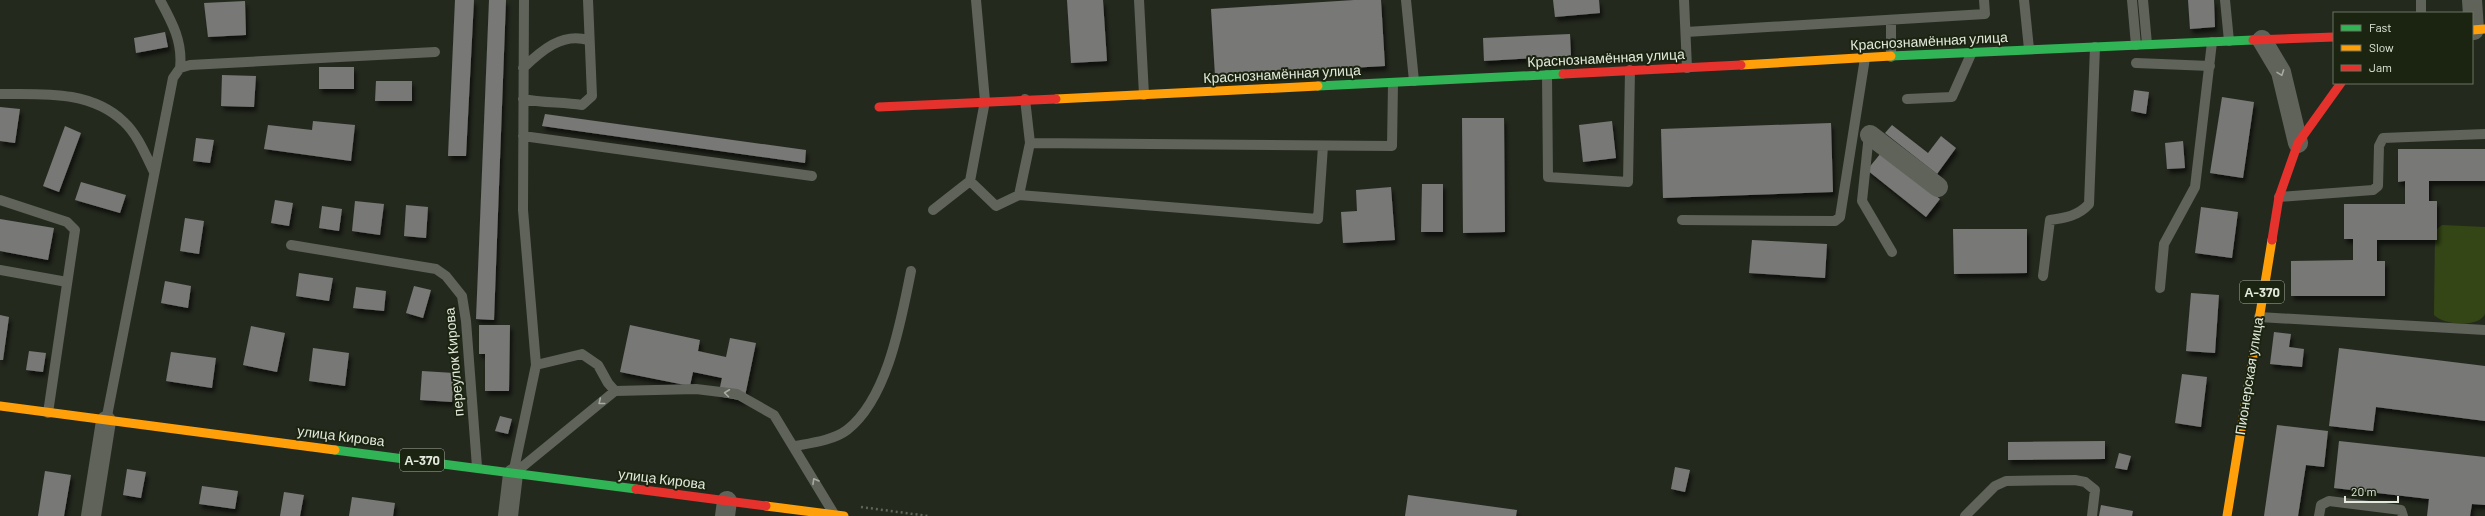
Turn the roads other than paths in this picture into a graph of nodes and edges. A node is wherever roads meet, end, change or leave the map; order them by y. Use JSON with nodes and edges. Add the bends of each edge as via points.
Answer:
{"nodes":[{"id":1,"x":160,"y":0,"type":"edge"},
{"id":2,"x":524,"y":0,"type":"edge"},
{"id":3,"x":588,"y":0,"type":"edge"},
{"id":4,"x":976,"y":0,"type":"edge"},
{"id":5,"x":1139,"y":0,"type":"edge"},
{"id":6,"x":1406,"y":0,"type":"edge"},
{"id":7,"x":1684,"y":0,"type":"edge"},
{"id":8,"x":1984,"y":0,"type":"edge"},
{"id":9,"x":2024,"y":0,"type":"edge"},
{"id":10,"x":2132,"y":0,"type":"edge"},
{"id":11,"x":2144,"y":0,"type":"edge"},
{"id":12,"x":2225,"y":0,"type":"edge"},
{"id":13,"x":2420,"y":0,"type":"edge"},
{"id":14,"x":2472,"y":0,"type":"edge"},
{"id":15,"x":2421,"y":12,"type":"edge"},
{"id":16,"x":1891,"y":20,"type":"junction"},
{"id":17,"x":2477,"y":30,"type":"edge"},
{"id":18,"x":1686,"y":32,"type":"junction"},
{"id":19,"x":2333,"y":37,"type":"edge"},
{"id":20,"x":588,"y":40,"type":"junction"},
{"id":21,"x":2262,"y":40,"type":"junction"},
{"id":22,"x":2229,"y":41,"type":"junction"},
{"id":23,"x":2212,"y":42,"type":"junction"},
{"id":24,"x":2147,"y":44,"type":"junction"},
{"id":25,"x":2136,"y":45,"type":"junction"},
{"id":26,"x":2095,"y":46,"type":"junction"},
{"id":27,"x":2030,"y":49,"type":"junction"},
{"id":28,"x":435,"y":52,"type":"dead end"},
{"id":29,"x":1972,"y":52,"type":"junction"},
{"id":30,"x":1891,"y":57,"type":"junction"},
{"id":31,"x":1865,"y":58,"type":"junction"},
{"id":32,"x":2136,"y":63,"type":"dead end"},
{"id":33,"x":2210,"y":66,"type":"junction"},
{"id":34,"x":180,"y":68,"type":"junction"},
{"id":35,"x":523,"y":68,"type":"junction"},
{"id":36,"x":1687,"y":68,"type":"junction"},
{"id":37,"x":1630,"y":70,"type":"junction"},
{"id":38,"x":1547,"y":75,"type":"junction"},
{"id":39,"x":1414,"y":81,"type":"junction"},
{"id":40,"x":1393,"y":83,"type":"junction"},
{"id":41,"x":2340,"y":84,"type":"edge"},
{"id":42,"x":0,"y":94,"type":"edge"},
{"id":43,"x":1144,"y":95,"type":"junction"},
{"id":44,"x":523,"y":99,"type":"junction"},
{"id":45,"x":1025,"y":99,"type":"junction"},
{"id":46,"x":1907,"y":99,"type":"dead end"},
{"id":47,"x":986,"y":101,"type":"junction"},
{"id":48,"x":879,"y":107,"type":"dead end"},
{"id":49,"x":1863,"y":129,"type":"junction"},
{"id":50,"x":2485,"y":134,"type":"edge"},
{"id":51,"x":523,"y":136,"type":"junction"},
{"id":52,"x":1030,"y":143,"type":"junction"},
{"id":53,"x":2298,"y":143,"type":"junction"},
{"id":54,"x":1324,"y":146,"type":"junction"},
{"id":55,"x":154,"y":172,"type":"junction"},
{"id":56,"x":812,"y":176,"type":"dead end"},
{"id":57,"x":970,"y":181,"type":"junction"},
{"id":58,"x":1938,"y":187,"type":"dead end"},
{"id":59,"x":1019,"y":195,"type":"junction"},
{"id":60,"x":2279,"y":196,"type":"junction"},
{"id":61,"x":0,"y":200,"type":"edge"},
{"id":62,"x":933,"y":210,"type":"dead end"},
{"id":63,"x":1682,"y":220,"type":"dead end"},
{"id":64,"x":291,"y":245,"type":"dead end"},
{"id":65,"x":1892,"y":252,"type":"dead end"},
{"id":66,"x":0,"y":270,"type":"edge"},
{"id":67,"x":911,"y":271,"type":"dead end"},
{"id":68,"x":2043,"y":276,"type":"dead end"},
{"id":69,"x":67,"y":282,"type":"junction"},
{"id":70,"x":2160,"y":288,"type":"dead end"},
{"id":71,"x":2259,"y":317,"type":"junction"},
{"id":72,"x":2485,"y":330,"type":"edge"},
{"id":73,"x":536,"y":365,"type":"junction"},
{"id":74,"x":615,"y":391,"type":"junction"},
{"id":75,"x":0,"y":406,"type":"edge"},
{"id":76,"x":48,"y":413,"type":"junction"},
{"id":77,"x":106,"y":420,"type":"junction"},
{"id":78,"x":795,"y":446,"type":"junction"},
{"id":79,"x":477,"y":467,"type":"junction"},
{"id":80,"x":513,"y":474,"type":"junction"},
{"id":81,"x":726,"y":509,"type":"edge"},
{"id":82,"x":840,"y":515,"type":"edge"},
{"id":83,"x":91,"y":516,"type":"edge"},
{"id":84,"x":508,"y":516,"type":"edge"},
{"id":85,"x":1965,"y":516,"type":"edge"},
{"id":86,"x":2092,"y":516,"type":"edge"},
{"id":87,"x":2227,"y":516,"type":"edge"},
{"id":88,"x":2319,"y":516,"type":"edge"},
{"id":89,"x":2403,"y":516,"type":"edge"}],
"edges":[{"from":1,"to":34,"type":"lane","via":[[176,30],[182,55]]},
{"from":2,"to":35,"type":"lane"},
{"from":3,"to":20,"type":"lane"},
{"from":4,"to":47,"type":"lane"},
{"from":5,"to":43,"type":"lane"},
{"from":6,"to":39,"type":"lane"},
{"from":7,"to":18,"type":"lane"},
{"from":8,"to":16,"type":"lane","via":[[1985,14]]},
{"from":9,"to":27,"type":"lane"},
{"from":10,"to":25,"type":"lane"},
{"from":11,"to":24,"type":"lane"},
{"from":12,"to":22,"type":"lane"},
{"from":13,"to":15,"type":"lane"},
{"from":14,"to":17,"type":"street"},
{"from":16,"to":18,"type":"lane"},
{"from":16,"to":30,"type":"lane"},
{"from":18,"to":36,"type":"lane"},
{"from":19,"to":21,"type":"main road","name":"Краснознамённая улица"},
{"from":20,"to":35,"type":"lane","via":[[577,37],[552,44]]},
{"from":20,"to":44,"type":"lane","via":[[592,96],[582,105],[563,102],[539,103]]},
{"from":21,"to":22,"type":"main road","name":"Краснознамённая улица"},
{"from":21,"to":53,"type":"street","one_way":true,"via":[[2281,72]]},
{"from":22,"to":23,"type":"main road","name":"Краснознамённая улица"},
{"from":23,"to":24,"type":"main road","name":"Краснознамённая улица"},
{"from":23,"to":33,"type":"lane"},
{"from":24,"to":25,"type":"main road","name":"Краснознамённая улица"},
{"from":25,"to":26,"type":"main road","name":"Краснознамённая улица"},
{"from":26,"to":27,"type":"main road","name":"Краснознамённая улица"},
{"from":26,"to":68,"type":"lane","via":[[2089,204],[2083,211],[2069,217],[2050,220]]},
{"from":27,"to":29,"type":"main road","name":"Краснознамённая улица"},
{"from":28,"to":34,"type":"lane","via":[[190,65]]},
{"from":29,"to":30,"type":"main road","name":"Краснознамённая улица"},
{"from":29,"to":46,"type":"lane","via":[[1952,98]]},
{"from":30,"to":31,"type":"main road","name":"Краснознамённая улица"},
{"from":31,"to":36,"type":"main road","name":"Краснознамённая улица"},
{"from":31,"to":49,"type":"lane"},
{"from":32,"to":33,"type":"lane"},
{"from":33,"to":70,"type":"lane","via":[[2195,187],[2164,244]]},
{"from":34,"to":55,"type":"lane","via":[[173,78]]},
{"from":35,"to":44,"type":"lane"},
{"from":36,"to":37,"type":"main road","name":"Краснознамённая улица"},
{"from":37,"to":38,"type":"main road","name":"Краснознамённая улица"},
{"from":37,"to":38,"type":"lane","via":[[1628,182],[1548,177]]},
{"from":38,"to":39,"type":"main road","name":"Краснознамённая улица"},
{"from":39,"to":40,"type":"main road","name":"Краснознамённая улица"},
{"from":40,"to":43,"type":"main road","name":"Краснознамённая улица"},
{"from":40,"to":54,"type":"lane","via":[[1392,146]]},
{"from":41,"to":53,"type":"main road","name":"Пионерская улица","number":"А-370"},
{"from":42,"to":55,"type":"lane","via":[[53,94],[93,102],[124,122],[143,149]]},
{"from":43,"to":45,"type":"main road","name":"Краснознамённая улица"},
{"from":44,"to":51,"type":"lane"},
{"from":45,"to":47,"type":"main road","name":"Краснознамённая улица"},
{"from":45,"to":52,"type":"lane"},
{"from":47,"to":48,"type":"main road","name":"Краснознамённая улица"},
{"from":47,"to":57,"type":"lane"},
{"from":49,"to":58,"type":"street"},
{"from":49,"to":63,"type":"lane","via":[[1842,211],[1835,221]]},
{"from":49,"to":65,"type":"lane","via":[[1862,201]]},
{"from":50,"to":60,"type":"lane","via":[[2383,138],[2379,146],[2378,186],[2373,190]]},
{"from":51,"to":56,"type":"lane"},
{"from":51,"to":73,"type":"lane","via":[[524,217]]},
{"from":52,"to":54,"type":"lane"},
{"from":52,"to":59,"type":"lane"},
{"from":53,"to":60,"type":"main road","name":"Пионерская улица","number":"А-370"},
{"from":54,"to":59,"type":"lane","via":[[1318,219]]},
{"from":55,"to":77,"type":"lane"},
{"from":57,"to":59,"type":"lane","via":[[996,206]]},
{"from":57,"to":62,"type":"lane"},
{"from":60,"to":71,"type":"main road","name":"Пионерская улица","number":"А-370"},
{"from":61,"to":69,"type":"lane","via":[[67,222],[75,230]]},
{"from":64,"to":79,"type":"lane","name":"переулок Кирова","via":[[436,269],[446,276],[462,296]]},
{"from":66,"to":69,"type":"lane"},
{"from":67,"to":78,"type":"lane","via":[[899,329],[874,399],[847,430],[824,440]]},
{"from":69,"to":76,"type":"lane"},
{"from":71,"to":72,"type":"lane"},
{"from":71,"to":87,"type":"main road","name":"Пионерская улица","number":"А-370"},
{"from":73,"to":74,"type":"lane","via":[[582,354],[598,365]]},
{"from":73,"to":80,"type":"lane"},
{"from":78,"to":74,"type":"lane","one_way":true,"via":[[774,415],[738,394],[696,389]]},
{"from":74,"to":80,"type":"lane","one_way":true},
{"from":75,"to":76,"type":"main road","name":"улица Кирова","number":"А-370"},
{"from":76,"to":77,"type":"main road","name":"улица Кирова","number":"А-370"},
{"from":77,"to":79,"type":"main road","name":"улица Кирова","number":"А-370"},
{"from":77,"to":83,"type":"street"},
{"from":82,"to":78,"type":"lane","one_way":true},
{"from":79,"to":80,"type":"main road","name":"улица Кирова","number":"А-370"},
{"from":80,"to":81,"type":"main road","name":"улица Кирова","number":"А-370"},
{"from":80,"to":84,"type":"street"},
{"from":81,"to":82,"type":"main road","name":"улица Кирова","number":"А-370"},
{"from":85,"to":86,"type":"lane","via":[[1995,486],[2006,481],[2075,480],[2085,482],[2095,490]]},
{"from":88,"to":89,"type":"lane","via":[[2321,505],[2329,500],[2400,510]]}]}
